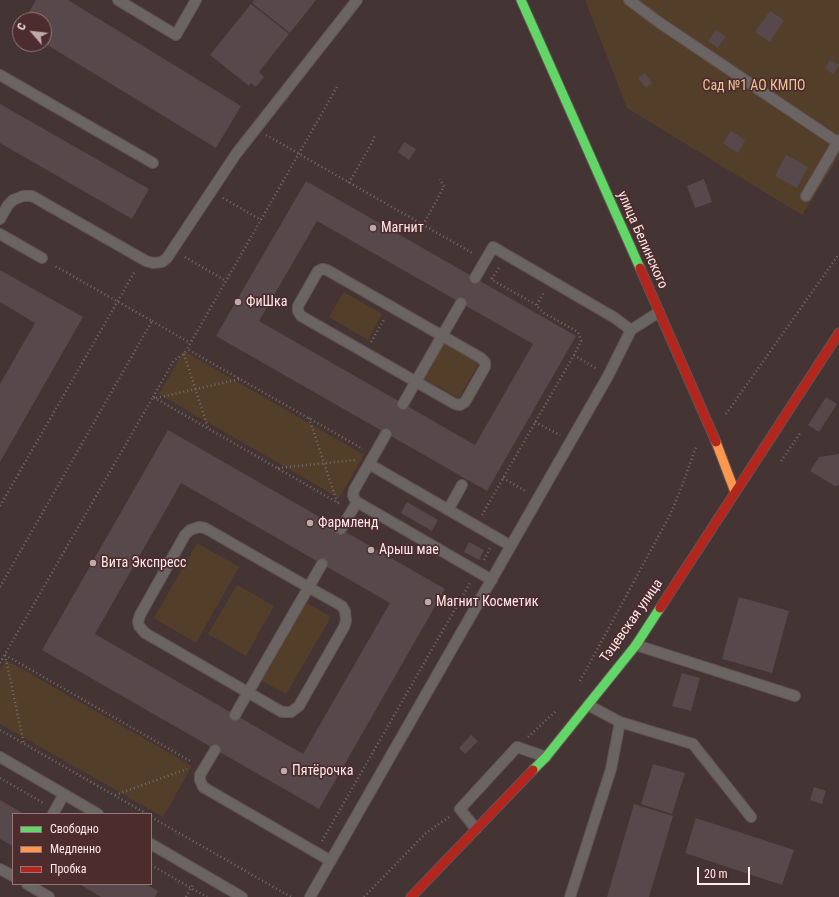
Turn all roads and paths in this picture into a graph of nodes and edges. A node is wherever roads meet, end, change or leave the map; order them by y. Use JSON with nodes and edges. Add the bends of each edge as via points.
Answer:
{"nodes":[{"id":1,"x":118,"y":0,"type":"edge"},
{"id":2,"x":196,"y":0,"type":"edge"},
{"id":3,"x":357,"y":0,"type":"edge"},
{"id":4,"x":521,"y":0,"type":"edge"},
{"id":5,"x":629,"y":0,"type":"edge"},
{"id":6,"x":0,"y":75,"type":"edge"},
{"id":7,"x":337,"y":88,"type":"dead end"},
{"id":8,"x":256,"y":129,"type":"junction"},
{"id":9,"x":374,"y":135,"type":"dead end"},
{"id":10,"x":838,"y":141,"type":"edge"},
{"id":11,"x":299,"y":154,"type":"junction"},
{"id":12,"x":153,"y":163,"type":"dead end"},
{"id":13,"x":440,"y":179,"type":"dead end"},
{"id":14,"x":349,"y":183,"type":"junction"},
{"id":15,"x":211,"y":191,"type":"junction"},
{"id":16,"x":806,"y":196,"type":"dead end"},
{"id":17,"x":0,"y":219,"type":"edge"},
{"id":18,"x":261,"y":220,"type":"junction"},
{"id":19,"x":423,"y":224,"type":"junction"},
{"id":20,"x":0,"y":234,"type":"edge"},
{"id":21,"x":172,"y":250,"type":"junction"},
{"id":22,"x":839,"y":254,"type":"edge"},
{"id":23,"x":42,"y":258,"type":"joint"},
{"id":24,"x":142,"y":259,"type":"junction"},
{"id":25,"x":485,"y":261,"type":"junction"},
{"id":26,"x":475,"y":278,"type":"dead end"},
{"id":27,"x":226,"y":281,"type":"junction"},
{"id":28,"x":117,"y":302,"type":"junction"},
{"id":29,"x":461,"y":303,"type":"dead end"},
{"id":30,"x":391,"y":307,"type":"junction"},
{"id":31,"x":659,"y":312,"type":"junction"},
{"id":32,"x":152,"y":321,"type":"junction"},
{"id":33,"x":631,"y":330,"type":"junction"},
{"id":34,"x":839,"y":332,"type":"edge"},
{"id":35,"x":442,"y":336,"type":"junction"},
{"id":36,"x":190,"y":343,"type":"junction"},
{"id":37,"x":830,"y":347,"type":"junction"},
{"id":38,"x":187,"y":349,"type":"junction"},
{"id":39,"x":365,"y":353,"type":"junction"},
{"id":40,"x":184,"y":354,"type":"junction"},
{"id":41,"x":574,"y":355,"type":"junction"},
{"id":42,"x":839,"y":357,"type":"edge"},
{"id":43,"x":608,"y":376,"type":"junction"},
{"id":44,"x":240,"y":379,"type":"junction"},
{"id":45,"x":416,"y":382,"type":"junction"},
{"id":46,"x":195,"y":389,"type":"junction"},
{"id":47,"x":154,"y":397,"type":"junction"},
{"id":48,"x":403,"y":404,"type":"dead end"},
{"id":49,"x":309,"y":418,"type":"junction"},
{"id":50,"x":723,"y":418,"type":"dead end"},
{"id":51,"x":536,"y":422,"type":"junction"},
{"id":52,"x":208,"y":428,"type":"junction"},
{"id":53,"x":386,"y":434,"type":"dead end"},
{"id":54,"x":571,"y":441,"type":"junction"},
{"id":55,"x":696,"y":447,"type":"dead end"},
{"id":56,"x":371,"y":459,"type":"junction"},
{"id":57,"x":324,"y":464,"type":"junction"},
{"id":58,"x":278,"y":468,"type":"junction"},
{"id":59,"x":503,"y":478,"type":"junction"},
{"id":60,"x":462,"y":485,"type":"dead end"},
{"id":61,"x":735,"y":492,"type":"junction"},
{"id":62,"x":539,"y":498,"type":"junction"},
{"id":63,"x":337,"y":502,"type":"junction"},
{"id":64,"x":0,"y":506,"type":"edge"},
{"id":65,"x":354,"y":506,"type":"junction"},
{"id":66,"x":448,"y":510,"type":"junction"},
{"id":67,"x":476,"y":526,"type":"junction"},
{"id":68,"x":341,"y":529,"type":"dead end"},
{"id":69,"x":496,"y":537,"type":"junction"},
{"id":70,"x":511,"y":546,"type":"junction"},
{"id":71,"x":322,"y":564,"type":"dead end"},
{"id":72,"x":477,"y":571,"type":"junction"},
{"id":73,"x":492,"y":580,"type":"junction"},
{"id":74,"x":0,"y":587,"type":"edge"},
{"id":75,"x":308,"y":587,"type":"junction"},
{"id":76,"x":636,"y":645,"type":"junction"},
{"id":77,"x":5,"y":655,"type":"junction"},
{"id":78,"x":0,"y":662,"type":"edge"},
{"id":79,"x":579,"y":682,"type":"dead end"},
{"id":80,"x":248,"y":692,"type":"junction"},
{"id":81,"x":795,"y":696,"type":"dead end"},
{"id":82,"x":588,"y":704,"type":"junction"},
{"id":83,"x":561,"y":706,"type":"dead end"},
{"id":84,"x":235,"y":715,"type":"dead end"},
{"id":85,"x":620,"y":722,"type":"junction"},
{"id":86,"x":0,"y":730,"type":"edge"},
{"id":87,"x":25,"y":744,"type":"junction"},
{"id":88,"x":517,"y":747,"type":"junction"},
{"id":89,"x":215,"y":750,"type":"dead end"},
{"id":90,"x":0,"y":757,"type":"edge"},
{"id":91,"x":546,"y":757,"type":"junction"},
{"id":92,"x":201,"y":767,"type":"junction"},
{"id":93,"x":0,"y":778,"type":"edge"},
{"id":94,"x":64,"y":794,"type":"junction"},
{"id":95,"x":114,"y":795,"type":"junction"},
{"id":96,"x":460,"y":809,"type":"junction"},
{"id":97,"x":54,"y":812,"type":"edge"},
{"id":98,"x":96,"y":813,"type":"edge"},
{"id":99,"x":145,"y":813,"type":"edge"},
{"id":100,"x":751,"y":817,"type":"dead end"},
{"id":101,"x":152,"y":818,"type":"edge"},
{"id":102,"x":476,"y":829,"type":"junction"},
{"id":103,"x":152,"y":845,"type":"edge"},
{"id":104,"x":316,"y":852,"type":"junction"},
{"id":105,"x":331,"y":861,"type":"junction"},
{"id":106,"x":0,"y":869,"type":"edge"},
{"id":107,"x":12,"y":875,"type":"edge"},
{"id":108,"x":28,"y":885,"type":"edge"},
{"id":109,"x":227,"y":893,"type":"edge"},
{"id":110,"x":49,"y":897,"type":"edge"},
{"id":111,"x":186,"y":897,"type":"edge"},
{"id":112,"x":207,"y":897,"type":"edge"},
{"id":113,"x":242,"y":897,"type":"edge"},
{"id":114,"x":291,"y":897,"type":"edge"},
{"id":115,"x":310,"y":897,"type":"edge"},
{"id":116,"x":364,"y":897,"type":"edge"},
{"id":117,"x":411,"y":897,"type":"edge"},
{"id":118,"x":570,"y":897,"type":"edge"}],
"edges":[{"from":1,"to":2,"type":"lane","via":[[176,35]]},
{"from":3,"to":8,"type":"lane"},
{"from":4,"to":31,"type":"main road","name":"улица Белинского"},
{"from":5,"to":10,"type":"lane"},
{"from":6,"to":12,"type":"lane"},
{"from":7,"to":11,"type":"path"},
{"from":8,"to":11,"type":"path"},
{"from":8,"to":15,"type":"lane"},
{"from":9,"to":14,"type":"path"},
{"from":10,"to":16,"type":"lane"},
{"from":11,"to":14,"type":"path"},
{"from":11,"to":18,"type":"path"},
{"from":13,"to":19,"type":"path","via":[[444,187]]},
{"from":14,"to":19,"type":"path"},
{"from":15,"to":18,"type":"path"},
{"from":15,"to":21,"type":"lane"},
{"from":17,"to":24,"type":"lane","via":[[13,200],[32,196]]},
{"from":18,"to":27,"type":"path"},
{"from":19,"to":25,"type":"path"},
{"from":20,"to":23,"type":"lane"},
{"from":21,"to":24,"type":"lane","via":[[167,258],[158,263],[149,263]]},
{"from":21,"to":27,"type":"path"},
{"from":22,"to":50,"type":"path"},
{"from":23,"to":28,"type":"path"},
{"from":24,"to":28,"type":"path"},
{"from":25,"to":26,"type":"lane"},
{"from":25,"to":33,"type":"lane","via":[[493,247],[615,318]]},
{"from":25,"to":41,"type":"path","via":[[492,280],[578,332],[581,341]]},
{"from":27,"to":36,"type":"path"},
{"from":28,"to":32,"type":"path"},
{"from":28,"to":64,"type":"path"},
{"from":29,"to":35,"type":"lane"},
{"from":30,"to":35,"type":"lane"},
{"from":30,"to":39,"type":"path"},
{"from":30,"to":39,"type":"lane","via":[[325,269],[318,271],[302,299],[297,309],[301,316]]},
{"from":31,"to":33,"type":"lane"},
{"from":31,"to":61,"type":"main road","name":"улица Белинского","via":[[708,422]]},
{"from":32,"to":36,"type":"path"},
{"from":32,"to":74,"type":"path"},
{"from":33,"to":43,"type":"lane"},
{"from":34,"to":37,"type":"main road","name":"Тэцевская улица"},
{"from":35,"to":45,"type":"lane"},
{"from":35,"to":45,"type":"lane","via":[[481,358],[485,362],[485,367],[465,402],[460,405]]},
{"from":36,"to":38,"type":"path"},
{"from":37,"to":42,"type":"lane"},
{"from":37,"to":61,"type":"main road","name":"Тэцевская улица"},
{"from":38,"to":40,"type":"path"},
{"from":38,"to":44,"type":"path"},
{"from":39,"to":45,"type":"lane"},
{"from":40,"to":46,"type":"path"},
{"from":40,"to":47,"type":"path","via":[[172,362]]},
{"from":41,"to":43,"type":"path"},
{"from":41,"to":51,"type":"path"},
{"from":43,"to":54,"type":"lane"},
{"from":44,"to":46,"type":"path"},
{"from":44,"to":49,"type":"path"},
{"from":45,"to":48,"type":"lane"},
{"from":46,"to":47,"type":"path"},
{"from":46,"to":52,"type":"path"},
{"from":47,"to":52,"type":"path"},
{"from":47,"to":77,"type":"path"},
{"from":49,"to":56,"type":"path"},
{"from":49,"to":57,"type":"path"},
{"from":51,"to":54,"type":"path"},
{"from":51,"to":59,"type":"path"},
{"from":52,"to":58,"type":"path"},
{"from":53,"to":56,"type":"lane"},
{"from":54,"to":62,"type":"lane"},
{"from":55,"to":79,"type":"path","via":[[670,515]]},
{"from":56,"to":57,"type":"path"},
{"from":56,"to":65,"type":"lane","via":[[354,490]]},
{"from":56,"to":66,"type":"lane"},
{"from":57,"to":58,"type":"path"},
{"from":57,"to":63,"type":"path"},
{"from":58,"to":63,"type":"path"},
{"from":59,"to":62,"type":"path"},
{"from":59,"to":67,"type":"path"},
{"from":60,"to":66,"type":"lane"},
{"from":61,"to":76,"type":"main road","name":"Тэцевская улица"},
{"from":62,"to":70,"type":"lane"},
{"from":63,"to":65,"type":"path"},
{"from":65,"to":68,"type":"lane"},
{"from":65,"to":72,"type":"lane"},
{"from":66,"to":67,"type":"lane"},
{"from":67,"to":69,"type":"lane"},
{"from":69,"to":70,"type":"lane"},
{"from":69,"to":72,"type":"path"},
{"from":70,"to":73,"type":"lane"},
{"from":71,"to":75,"type":"lane"},
{"from":72,"to":73,"type":"lane"},
{"from":72,"to":104,"type":"path"},
{"from":73,"to":105,"type":"lane"},
{"from":75,"to":80,"type":"lane"},
{"from":75,"to":80,"type":"lane","via":[[342,606],[346,621],[303,700],[295,710],[287,713]]},
{"from":75,"to":80,"type":"lane","via":[[205,528],[190,530],[174,555],[140,615],[138,622],[141,630]]},
{"from":76,"to":81,"type":"lane"},
{"from":76,"to":82,"type":"main road","name":"Тэцевская улица"},
{"from":77,"to":78,"type":"path"},
{"from":77,"to":87,"type":"path"},
{"from":77,"to":92,"type":"path"},
{"from":80,"to":84,"type":"lane"},
{"from":82,"to":85,"type":"lane"},
{"from":82,"to":91,"type":"main road","name":"Тэцевская улица"},
{"from":83,"to":88,"type":"path"},
{"from":85,"to":100,"type":"lane","via":[[693,744]]},
{"from":85,"to":118,"type":"lane","via":[[611,769]]},
{"from":86,"to":87,"type":"path"},
{"from":87,"to":95,"type":"path"},
{"from":88,"to":91,"type":"lane"},
{"from":88,"to":96,"type":"lane"},
{"from":89,"to":92,"type":"lane"},
{"from":90,"to":94,"type":"lane"},
{"from":91,"to":102,"type":"main road","name":"Тэцевская улица"},
{"from":92,"to":95,"type":"path"},
{"from":92,"to":104,"type":"lane","via":[[200,780],[203,787]]},
{"from":93,"to":97,"type":"path"},
{"from":94,"to":97,"type":"lane"},
{"from":94,"to":98,"type":"lane"},
{"from":95,"to":99,"type":"path"},
{"from":96,"to":102,"type":"lane"},
{"from":96,"to":116,"type":"path","via":[[426,833]]},
{"from":101,"to":114,"type":"path"},
{"from":102,"to":117,"type":"main road","name":"Тэцевская улица"},
{"from":103,"to":109,"type":"lane"},
{"from":104,"to":105,"type":"lane"},
{"from":105,"to":115,"type":"lane"},
{"from":106,"to":107,"type":"lane"},
{"from":108,"to":110,"type":"lane"},
{"from":109,"to":113,"type":"lane"},
{"from":111,"to":112,"type":"path","via":[[191,888]]}]}
